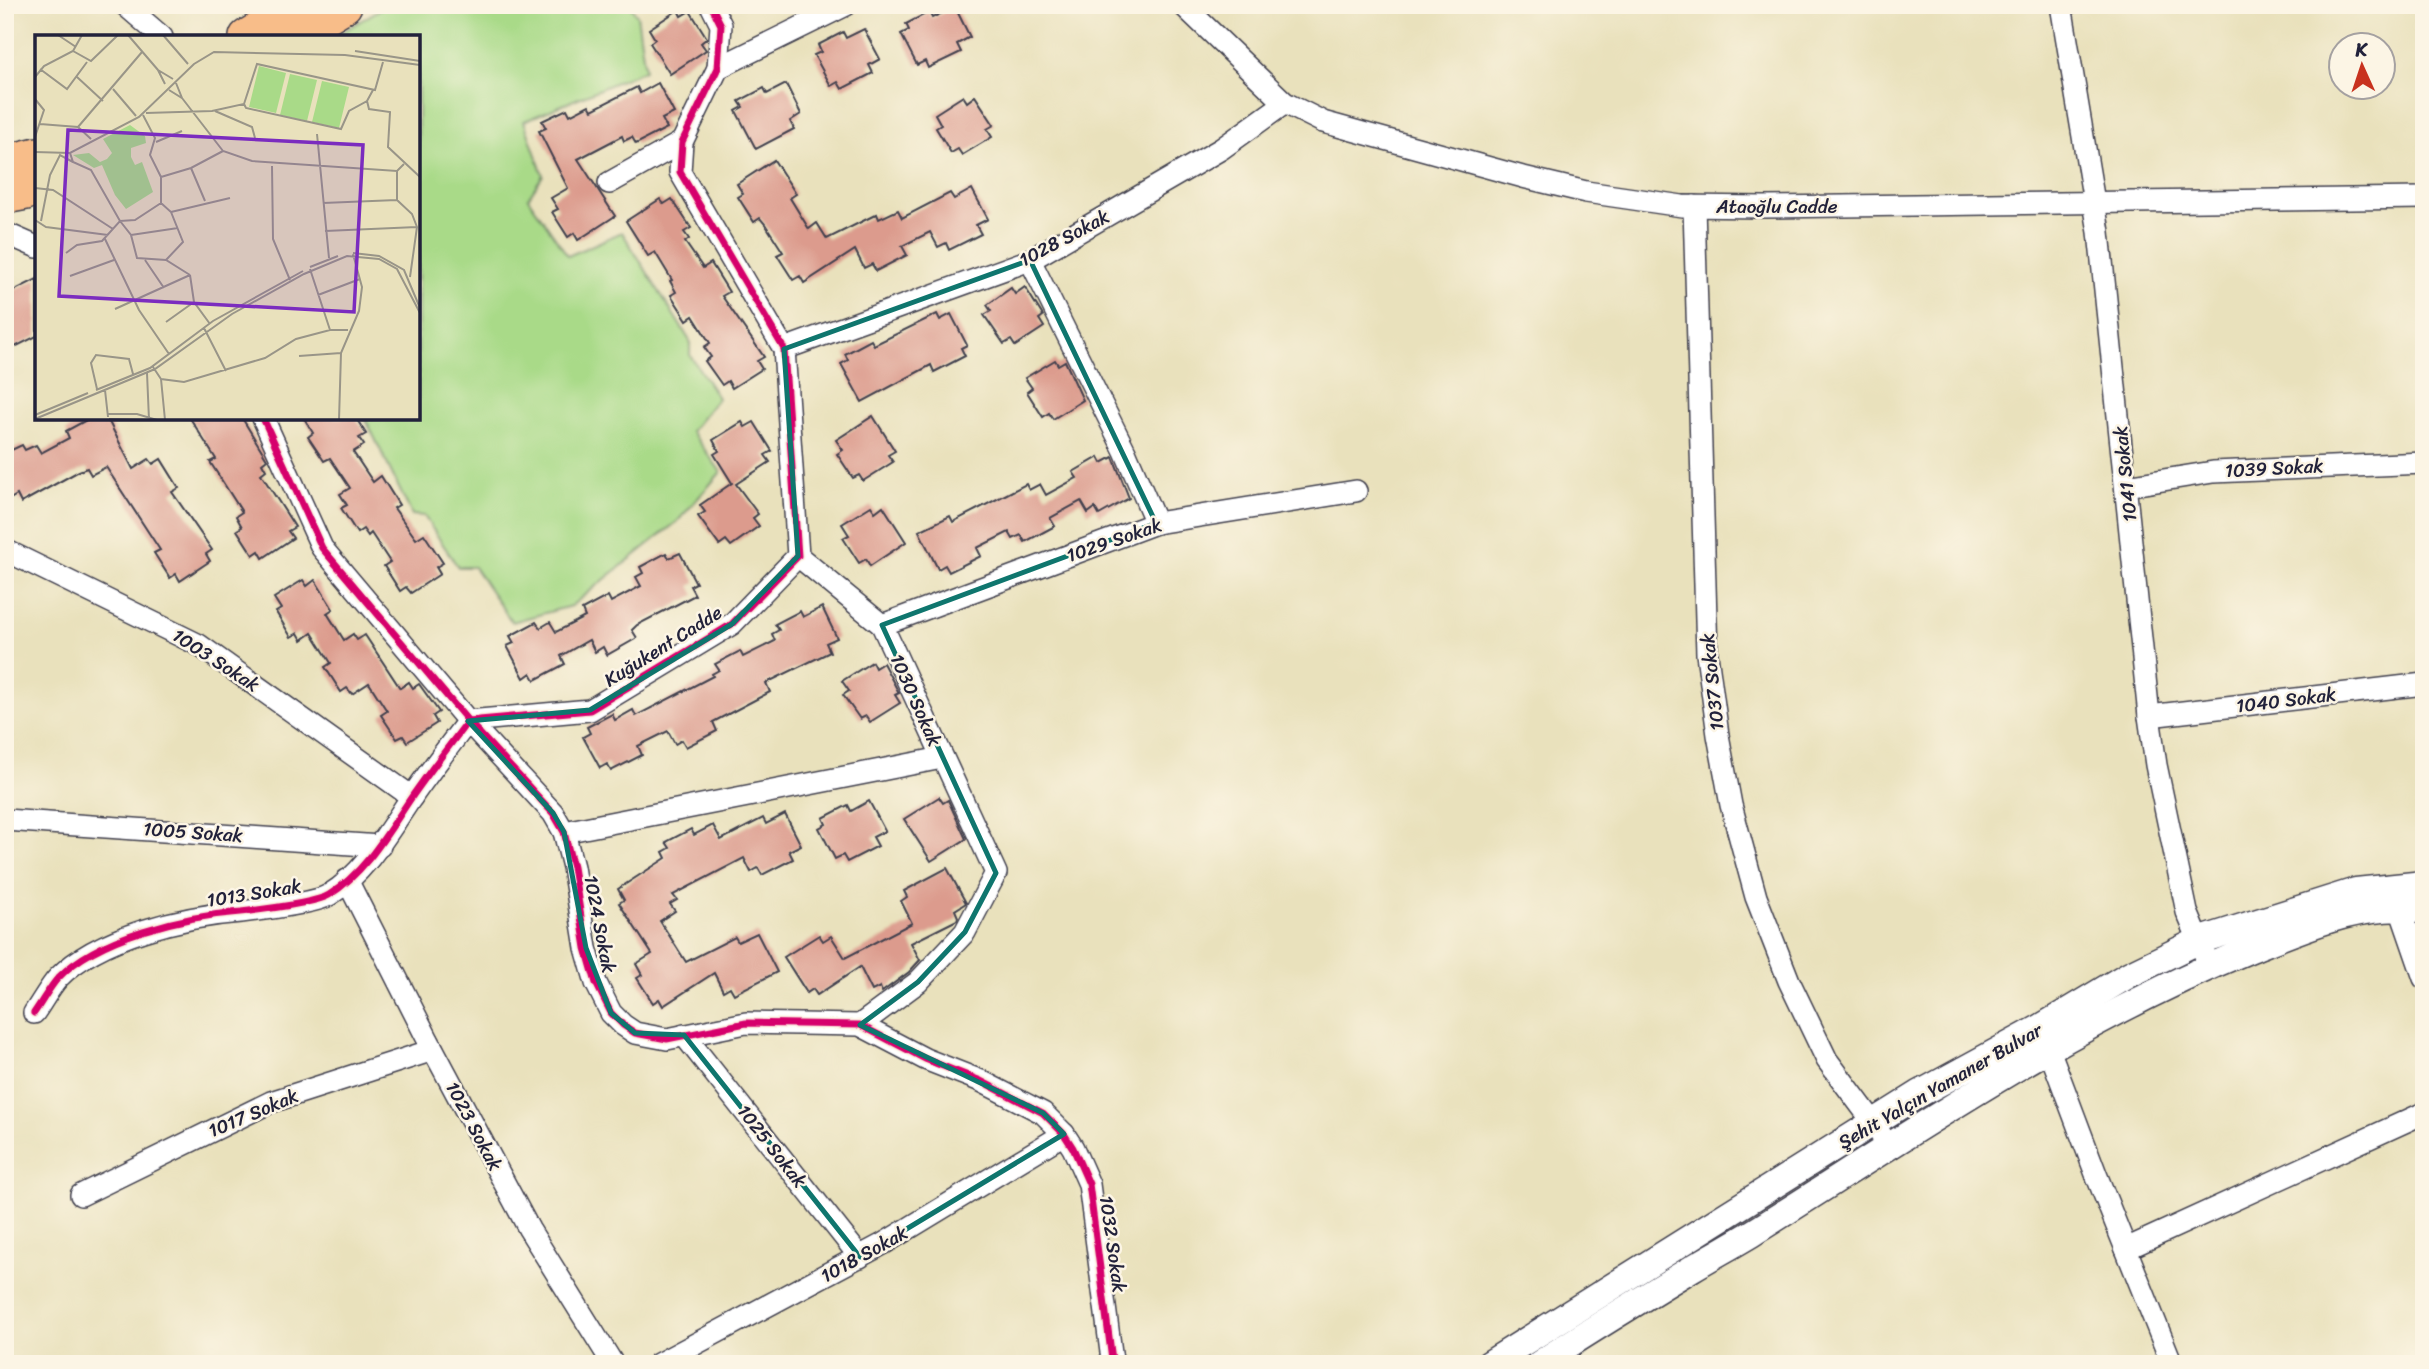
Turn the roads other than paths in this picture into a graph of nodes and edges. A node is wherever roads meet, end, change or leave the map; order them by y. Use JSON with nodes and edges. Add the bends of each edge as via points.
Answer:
{"nodes":[{"id":1,"x":125,"y":5,"type":"edge"},
{"id":2,"x":301,"y":5,"type":"edge"},
{"id":3,"x":344,"y":5,"type":"edge"},
{"id":4,"x":711,"y":5,"type":"edge"},
{"id":5,"x":846,"y":5,"type":"edge"},
{"id":6,"x":1183,"y":5,"type":"edge"},
{"id":7,"x":2061,"y":5,"type":"edge"},
{"id":8,"x":160,"y":35,"type":"edge"},
{"id":9,"x":250,"y":35,"type":"edge"},
{"id":10,"x":294,"y":35,"type":"edge"},
{"id":11,"x":718,"y":68,"type":"junction"},
{"id":12,"x":1285,"y":103,"type":"junction"},
{"id":13,"x":682,"y":142,"type":"junction"},
{"id":14,"x":35,"y":156,"type":"edge"},
{"id":15,"x":5,"y":163,"type":"edge"},
{"id":16,"x":608,"y":183,"type":"dead end"},
{"id":17,"x":2424,"y":198,"type":"edge"},
{"id":18,"x":2095,"y":204,"type":"junction"},
{"id":19,"x":1694,"y":206,"type":"junction"},
{"id":20,"x":5,"y":233,"type":"edge"},
{"id":21,"x":35,"y":246,"type":"edge"},
{"id":22,"x":1030,"y":261,"type":"junction"},
{"id":23,"x":784,"y":349,"type":"junction"},
{"id":24,"x":264,"y":420,"type":"edge"},
{"id":25,"x":2424,"y":463,"type":"edge"},
{"id":26,"x":2126,"y":486,"type":"junction"},
{"id":27,"x":1356,"y":491,"type":"dead end"},
{"id":28,"x":1157,"y":523,"type":"junction"},
{"id":29,"x":5,"y":550,"type":"edge"},
{"id":30,"x":798,"y":555,"type":"junction"},
{"id":31,"x":881,"y":625,"type":"junction"},
{"id":32,"x":2424,"y":684,"type":"edge"},
{"id":33,"x":2149,"y":716,"type":"junction"},
{"id":34,"x":468,"y":721,"type":"junction"},
{"id":35,"x":942,"y":758,"type":"junction"},
{"id":36,"x":412,"y":797,"type":"junction"},
{"id":37,"x":5,"y":820,"type":"edge"},
{"id":38,"x":564,"y":832,"type":"junction"},
{"id":39,"x":380,"y":846,"type":"junction"},
{"id":40,"x":347,"y":880,"type":"junction"},
{"id":41,"x":2424,"y":884,"type":"edge"},
{"id":42,"x":2405,"y":901,"type":"edge"},
{"id":43,"x":2198,"y":941,"type":"junction"},
{"id":44,"x":2210,"y":967,"type":"junction"},
{"id":45,"x":2424,"y":978,"type":"edge"},
{"id":46,"x":34,"y":1013,"type":"dead end"},
{"id":47,"x":860,"y":1026,"type":"junction"},
{"id":48,"x":684,"y":1035,"type":"junction"},
{"id":49,"x":2045,"y":1038,"type":"junction"},
{"id":50,"x":433,"y":1050,"type":"junction"},
{"id":51,"x":2424,"y":1113,"type":"edge"},
{"id":52,"x":1064,"y":1134,"type":"junction"},
{"id":53,"x":1881,"y":1134,"type":"junction"},
{"id":54,"x":81,"y":1195,"type":"dead end"},
{"id":55,"x":2126,"y":1249,"type":"junction"},
{"id":56,"x":860,"y":1257,"type":"junction"},
{"id":57,"x":1111,"y":1362,"type":"edge"},
{"id":58,"x":613,"y":1364,"type":"edge"},
{"id":59,"x":658,"y":1364,"type":"edge"},
{"id":60,"x":1489,"y":1364,"type":"edge"},
{"id":61,"x":1539,"y":1364,"type":"edge"},
{"id":62,"x":2172,"y":1364,"type":"edge"}],
"edges":[{"from":1,"to":8,"type":"street"},
{"from":2,"to":9,"type":"highway"},
{"from":3,"to":10,"type":"highway"},
{"from":4,"to":11,"type":"street","via":[[721,25]]},
{"from":5,"to":11,"type":"street"},
{"from":6,"to":12,"type":"street","name":"Ataoğlu Cadde"},
{"from":7,"to":18,"type":"street","name":"1041 Sokak"},
{"from":11,"to":13,"type":"street"},
{"from":12,"to":19,"type":"street","name":"Ataoğlu Cadde","via":[[1323,122],[1523,177],[1586,192]]},
{"from":12,"to":22,"type":"street","name":"1028 Sokak","via":[[1221,149]]},
{"from":13,"to":16,"type":"street"},
{"from":13,"to":23,"type":"street","via":[[680,172]]},
{"from":14,"to":15,"type":"highway"},
{"from":17,"to":18,"type":"street","name":"Ataoğlu Cadde"},
{"from":18,"to":19,"type":"street","name":"Ataoğlu Cadde"},
{"from":18,"to":26,"type":"street","name":"1041 Sokak"},
{"from":19,"to":53,"type":"street","name":"1037 Sokak","via":[[1707,654],[1731,805],[1756,897],[1789,981],[1827,1060]]},
{"from":20,"to":21,"type":"street"},
{"from":22,"to":23,"type":"street","name":"1028 Sokak"},
{"from":22,"to":28,"type":"street"},
{"from":23,"to":30,"type":"street"},
{"from":24,"to":34,"type":"street","via":[[322,548]]},
{"from":25,"to":26,"type":"street","name":"1039 Sokak","via":[[2213,471]]},
{"from":26,"to":33,"type":"street","name":"1041 Sokak"},
{"from":27,"to":28,"type":"street","name":"1029 Sokak"},
{"from":28,"to":31,"type":"street","name":"1029 Sokak"},
{"from":29,"to":36,"type":"street","name":"1003 Sokak","via":[[199,645]]},
{"from":30,"to":31,"type":"street","name":"1030 Sokak"},
{"from":30,"to":34,"type":"street","name":"Kuğukent Cadde","via":[[732,624],[590,710]]},
{"from":31,"to":35,"type":"street","name":"1030 Sokak"},
{"from":32,"to":33,"type":"street","name":"1040 Sokak"},
{"from":33,"to":43,"type":"street","name":"1041 Sokak","via":[[2187,912]]},
{"from":34,"to":36,"type":"street","name":"1013 Sokak"},
{"from":34,"to":38,"type":"street","name":"1024 Sokak","via":[[553,813]]},
{"from":35,"to":38,"type":"street"},
{"from":35,"to":47,"type":"street","name":"1030 Sokak","via":[[996,873],[965,932],[918,982]]},
{"from":36,"to":39,"type":"street","name":"1013 Sokak"},
{"from":37,"to":39,"type":"street","name":"1005 Sokak"},
{"from":38,"to":48,"type":"street","name":"1024 Sokak","via":[[586,948],[611,1013],[635,1033],[667,1039]]},
{"from":39,"to":40,"type":"street","name":"1013 Sokak"},
{"from":40,"to":46,"type":"street","name":"1013 Sokak","via":[[327,897],[263,910],[212,914],[123,937],[59,978]]},
{"from":40,"to":50,"type":"street","name":"1023 Sokak"},
{"from":41,"to":42,"type":"street","name":"Şehit Yalçın Yamaner Bulvar"},
{"from":42,"to":43,"type":"street","name":"Şehit Yalçın Yamaner Bulvar","via":[[2356,891]]},
{"from":42,"to":44,"type":"street","via":[[2345,914]]},
{"from":42,"to":45,"type":"street"},
{"from":43,"to":44,"type":"street","name":"1041 Sokak"},
{"from":43,"to":49,"type":"street","name":"Şehit Yalçın Yamaner Bulvar","via":[[2130,974]]},
{"from":44,"to":49,"type":"street"},
{"from":47,"to":48,"type":"street","name":"1024 Sokak","via":[[746,1023]]},
{"from":47,"to":52,"type":"street","name":"1024 Sokak","via":[[1043,1113]]},
{"from":48,"to":56,"type":"street","name":"1025 Sokak"},
{"from":49,"to":53,"type":"street","name":"Şehit Yalçın Yamaner Bulvar","via":[[1919,1094]]},
{"from":49,"to":55,"type":"street"},
{"from":50,"to":54,"type":"street","name":"1017 Sokak","via":[[271,1102]]},
{"from":50,"to":58,"type":"street","name":"1023 Sokak","via":[[529,1229]]},
{"from":51,"to":55,"type":"street"},
{"from":52,"to":56,"type":"street","name":"1018 Sokak"},
{"from":52,"to":57,"type":"street","name":"1032 Sokak","via":[[1089,1184]]},
{"from":53,"to":60,"type":"street","name":"Şehit Yalçın Yamaner Bulvar"},
{"from":53,"to":61,"type":"street","via":[[1749,1235]]},
{"from":55,"to":62,"type":"street"},
{"from":56,"to":59,"type":"street","name":"1018 Sokak"}]}
